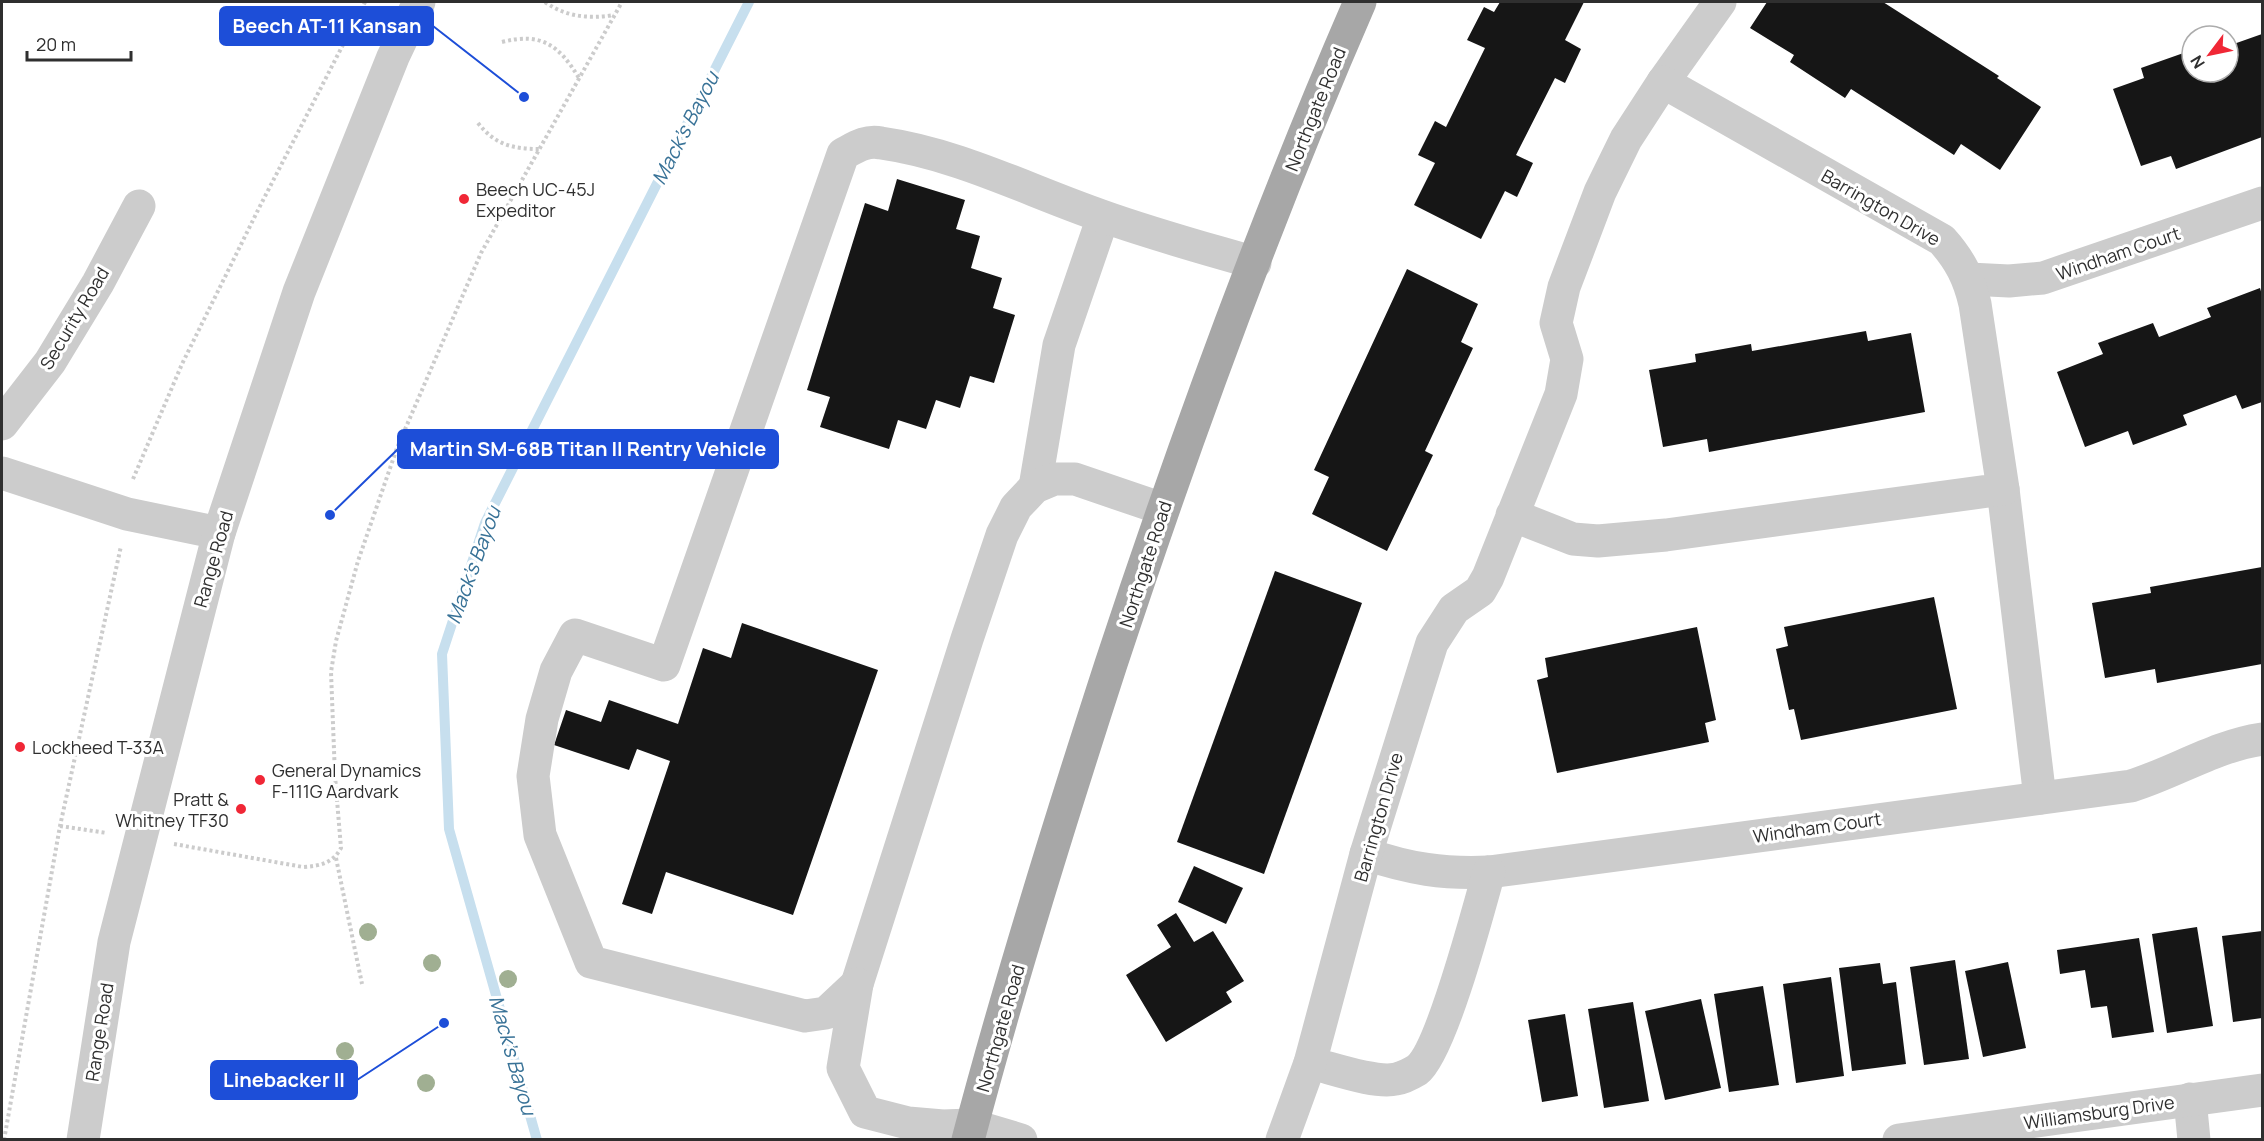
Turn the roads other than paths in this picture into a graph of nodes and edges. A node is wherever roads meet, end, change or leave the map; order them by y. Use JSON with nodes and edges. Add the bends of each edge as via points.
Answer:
{"nodes":[{"id":1,"x":419,"y":2,"type":"edge"},
{"id":2,"x":1360,"y":2,"type":"edge"},
{"id":3,"x":1720,"y":2,"type":"edge"},
{"id":4,"x":1663,"y":82,"type":"junction"},
{"id":5,"x":2262,"y":203,"type":"edge"},
{"id":6,"x":139,"y":206,"type":"dead end"},
{"id":7,"x":1102,"y":217,"type":"junction"},
{"id":8,"x":1255,"y":263,"type":"junction"},
{"id":9,"x":1969,"y":279,"type":"junction"},
{"id":10,"x":2,"y":424,"type":"edge"},
{"id":11,"x":2,"y":473,"type":"edge"},
{"id":12,"x":1035,"y":486,"type":"junction"},
{"id":13,"x":2003,"y":489,"type":"junction"},
{"id":14,"x":1163,"y":509,"type":"junction"},
{"id":15,"x":1512,"y":515,"type":"junction"},
{"id":16,"x":219,"y":533,"type":"junction"},
{"id":17,"x":2262,"y":739,"type":"edge"},
{"id":18,"x":2040,"y":798,"type":"junction"},
{"id":19,"x":1366,"y":854,"type":"junction"},
{"id":20,"x":1489,"y":872,"type":"junction"},
{"id":21,"x":857,"y":984,"type":"junction"},
{"id":22,"x":1310,"y":1063,"type":"junction"},
{"id":23,"x":2262,"y":1090,"type":"edge"},
{"id":24,"x":2190,"y":1099,"type":"junction"},
{"id":25,"x":970,"y":1132,"type":"edge"},
{"id":26,"x":83,"y":1140,"type":"edge"},
{"id":27,"x":1020,"y":1140,"type":"edge"},
{"id":28,"x":1282,"y":1140,"type":"edge"},
{"id":29,"x":1899,"y":1140,"type":"edge"},
{"id":30,"x":2194,"y":1140,"type":"edge"}],
"edges":[{"from":1,"to":16,"type":"street","name":"Range Road","via":[[299,292]]},
{"from":2,"to":8,"type":"main road","name":"Northgate Road","via":[[1308,120]]},
{"from":3,"to":4,"type":"street"},
{"from":4,"to":9,"type":"street","name":"Barrington Drive","via":[[1942,240]]},
{"from":4,"to":15,"type":"street","name":"Barrington Drive","via":[[1616,158],[1564,287],[1556,323],[1567,358],[1566,375]]},
{"from":5,"to":9,"type":"street","name":"Windham Court","via":[[2043,278]]},
{"from":6,"to":10,"type":"street","name":"Security Road","via":[[50,362]]},
{"from":7,"to":8,"type":"street"},
{"from":7,"to":12,"type":"street","via":[[1059,345]]},
{"from":7,"to":21,"type":"street","via":[[969,165],[915,150],[880,142],[863,143],[843,154],[664,664],[575,635],[556,671],[542,719],[533,776],[540,835],[591,962],[805,1016],[826,1013]]},
{"from":8,"to":14,"type":"main road","name":"Northgate Road"},
{"from":9,"to":13,"type":"street","name":"Barrington Drive"},
{"from":11,"to":16,"type":"street","via":[[127,514]]},
{"from":12,"to":14,"type":"street","via":[[1054,479],[1075,479]]},
{"from":12,"to":21,"type":"street","via":[[1016,507],[1002,535]]},
{"from":13,"to":15,"type":"street","via":[[1598,541],[1573,538]]},
{"from":13,"to":18,"type":"street","name":"Barrington Drive"},
{"from":14,"to":25,"type":"main road","name":"Northgate Road","via":[[1059,822]]},
{"from":15,"to":19,"type":"street","name":"Barrington Drive","via":[[1480,591],[1454,609],[1432,643]]},
{"from":16,"to":26,"type":"street","name":"Range Road","via":[[114,942]]},
{"from":17,"to":18,"type":"street","name":"Windham Court","via":[[2224,747],[2165,775],[2131,786]]},
{"from":18,"to":20,"type":"street","name":"Windham Court"},
{"from":19,"to":20,"type":"street","name":"Windham Court","via":[[1422,871]]},
{"from":19,"to":22,"type":"street","name":"Barrington Drive"},
{"from":20,"to":22,"type":"street","via":[[1433,1047],[1418,1070],[1395,1079],[1378,1079]]},
{"from":21,"to":25,"type":"street","via":[[843,1068],[865,1112]]},
{"from":22,"to":28,"type":"street","name":"Barrington Drive"},
{"from":23,"to":24,"type":"street","name":"Williamsburg Drive"},
{"from":24,"to":29,"type":"street","name":"Williamsburg Drive"},
{"from":24,"to":30,"type":"street"},
{"from":25,"to":27,"type":"street"}]}
